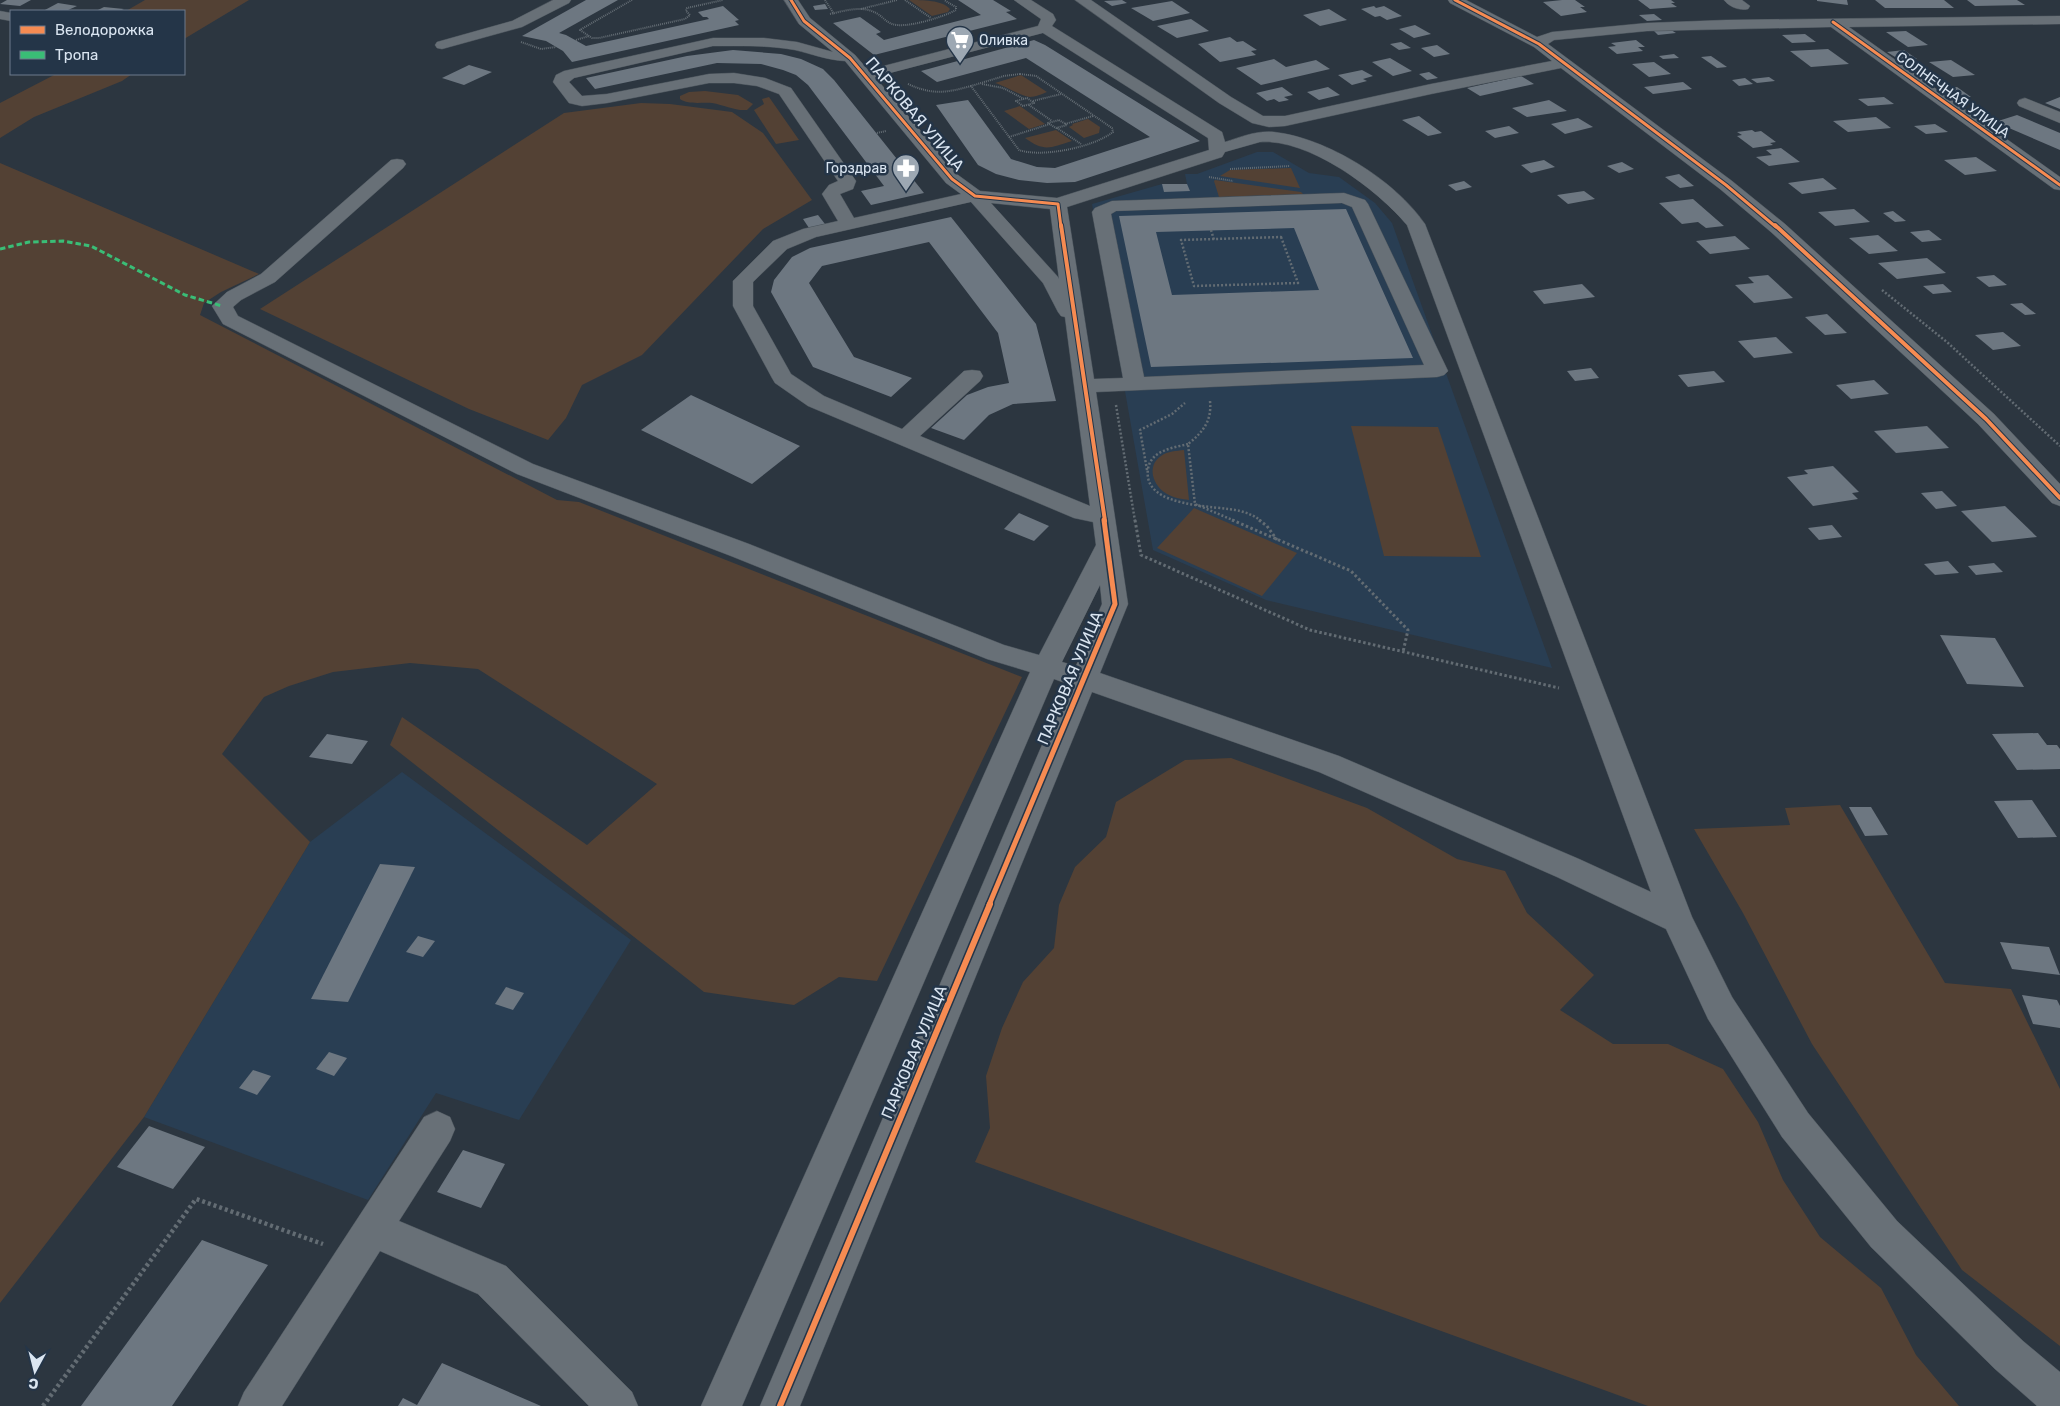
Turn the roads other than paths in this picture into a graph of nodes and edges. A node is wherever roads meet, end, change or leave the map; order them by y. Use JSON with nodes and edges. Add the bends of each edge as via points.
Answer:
{"nodes":[{"id":1,"x":564,"y":0,"type":"edge"},
{"id":2,"x":791,"y":0,"type":"edge"},
{"id":3,"x":1021,"y":0,"type":"edge"},
{"id":4,"x":1082,"y":0,"type":"edge"},
{"id":5,"x":1455,"y":0,"type":"edge"},
{"id":6,"x":1739,"y":2,"type":"edge"},
{"id":7,"x":2060,"y":20,"type":"edge"},
{"id":8,"x":1833,"y":22,"type":"junction"},
{"id":9,"x":1756,"y":24,"type":"junction"},
{"id":10,"x":1043,"y":29,"type":"junction"},
{"id":11,"x":442,"y":44,"type":"dead end"},
{"id":12,"x":1539,"y":44,"type":"junction"},
{"id":13,"x":850,"y":58,"type":"junction"},
{"id":14,"x":1565,"y":63,"type":"junction"},
{"id":15,"x":865,"y":74,"type":"junction"},
{"id":16,"x":2025,"y":103,"type":"dead end"},
{"id":17,"x":2060,"y":118,"type":"edge"},
{"id":18,"x":1271,"y":129,"type":"junction"},
{"id":19,"x":397,"y":164,"type":"dead end"},
{"id":20,"x":1223,"y":164,"type":"junction"},
{"id":21,"x":1192,"y":182,"type":"junction"},
{"id":22,"x":2060,"y":186,"type":"edge"},
{"id":23,"x":975,"y":196,"type":"junction"},
{"id":24,"x":1058,"y":204,"type":"junction"},
{"id":25,"x":848,"y":223,"type":"junction"},
{"id":26,"x":1076,"y":325,"type":"junction"},
{"id":27,"x":972,"y":376,"type":"dead end"},
{"id":28,"x":1134,"y":382,"type":"junction"},
{"id":29,"x":1085,"y":386,"type":"junction"},
{"id":30,"x":905,"y":438,"type":"junction"},
{"id":31,"x":2060,"y":498,"type":"edge"},
{"id":32,"x":1106,"y":531,"type":"junction"},
{"id":33,"x":1046,"y":667,"type":"junction"},
{"id":34,"x":1083,"y":678,"type":"junction"},
{"id":35,"x":1677,"y":919,"type":"junction"},
{"id":36,"x":437,"y":1129,"type":"dead end"},
{"id":37,"x":365,"y":1242,"type":"junction"},
{"id":38,"x":2054,"y":1400,"type":"edge"},
{"id":39,"x":258,"y":1406,"type":"edge"},
{"id":40,"x":618,"y":1406,"type":"edge"},
{"id":41,"x":721,"y":1406,"type":"edge"},
{"id":42,"x":780,"y":1406,"type":"edge"}],
"edges":[{"from":1,"to":11,"type":"street","via":[[517,24]]},
{"from":2,"to":13,"type":"street","name":"ПАРКОВАЯ УЛИЦА","via":[[804,21]]},
{"from":3,"to":10,"type":"street","via":[[1048,17]]},
{"from":4,"to":18,"type":"street"},
{"from":5,"to":12,"type":"street"},
{"from":6,"to":9,"type":"street"},
{"from":7,"to":8,"type":"street"},
{"from":8,"to":9,"type":"street"},
{"from":8,"to":22,"type":"street","name":"СОЛНЕЧНАЯ УЛИЦА"},
{"from":9,"to":12,"type":"street","via":[[1583,32],[1552,36]]},
{"from":10,"to":15,"type":"street"},
{"from":10,"to":20,"type":"street","via":[[1050,30],[1212,132],[1218,141]]},
{"from":12,"to":14,"type":"street"},
{"from":13,"to":15,"type":"street","name":"ПАРКОВАЯ УЛИЦА"},
{"from":13,"to":25,"type":"street","via":[[764,42],[713,42],[569,74],[561,82],[575,100],[582,101],[703,79],[769,82],[785,90],[848,181],[847,185],[831,194]]},
{"from":14,"to":18,"type":"street","via":[[1285,121]]},
{"from":14,"to":31,"type":"street","via":[[1778,228],[1986,419]]},
{"from":15,"to":23,"type":"street","name":"ПАРКОВАЯ УЛИЦА","via":[[952,179]]},
{"from":16,"to":17,"type":"street"},
{"from":18,"to":20,"type":"street"},
{"from":18,"to":35,"type":"street","via":[[1346,166],[1388,194],[1416,224]]},
{"from":19,"to":33,"type":"street","via":[[268,278],[228,300],[222,306],[230,320],[525,469],[996,652]]},
{"from":20,"to":21,"type":"street","via":[[1216,153]]},
{"from":21,"to":24,"type":"street"},
{"from":21,"to":28,"type":"street","via":[[1101,212]]},
{"from":21,"to":28,"type":"street","via":[[1344,198],[1359,204],[1437,371]]},
{"from":23,"to":24,"type":"street"},
{"from":23,"to":25,"type":"street"},
{"from":23,"to":26,"type":"street","name":"ПАРКОВАЯ УЛИЦА","via":[[1050,282]]},
{"from":24,"to":26,"type":"street","name":"ПАРКОВАЯ УЛИЦА"},
{"from":25,"to":30,"type":"street","via":[[780,245],[742,281],[742,306],[784,378],[816,402]]},
{"from":26,"to":29,"type":"street","name":"ПАРКОВАЯ УЛИЦА"},
{"from":27,"to":30,"type":"street"},
{"from":28,"to":29,"type":"street"},
{"from":29,"to":32,"type":"street","name":"ПАРКОВАЯ УЛИЦА"},
{"from":30,"to":32,"type":"street","via":[[1082,512]]},
{"from":32,"to":33,"type":"street","name":"ПАРКОВАЯ УЛИЦА"},
{"from":32,"to":34,"type":"street","name":"ПАРКОВАЯ УЛИЦА","via":[[1115,604]]},
{"from":33,"to":34,"type":"street"},
{"from":33,"to":41,"type":"street","name":"ПАРКОВАЯ УЛИЦА"},
{"from":34,"to":35,"type":"street","via":[[1329,764]]},
{"from":34,"to":42,"type":"street","name":"ПАРКОВАЯ УЛИЦА"},
{"from":35,"to":38,"type":"street","via":[[1720,1008],[1795,1125],[1884,1234]]},
{"from":36,"to":37,"type":"street"},
{"from":37,"to":39,"type":"street"},
{"from":37,"to":40,"type":"street","via":[[492,1280]]}]}
